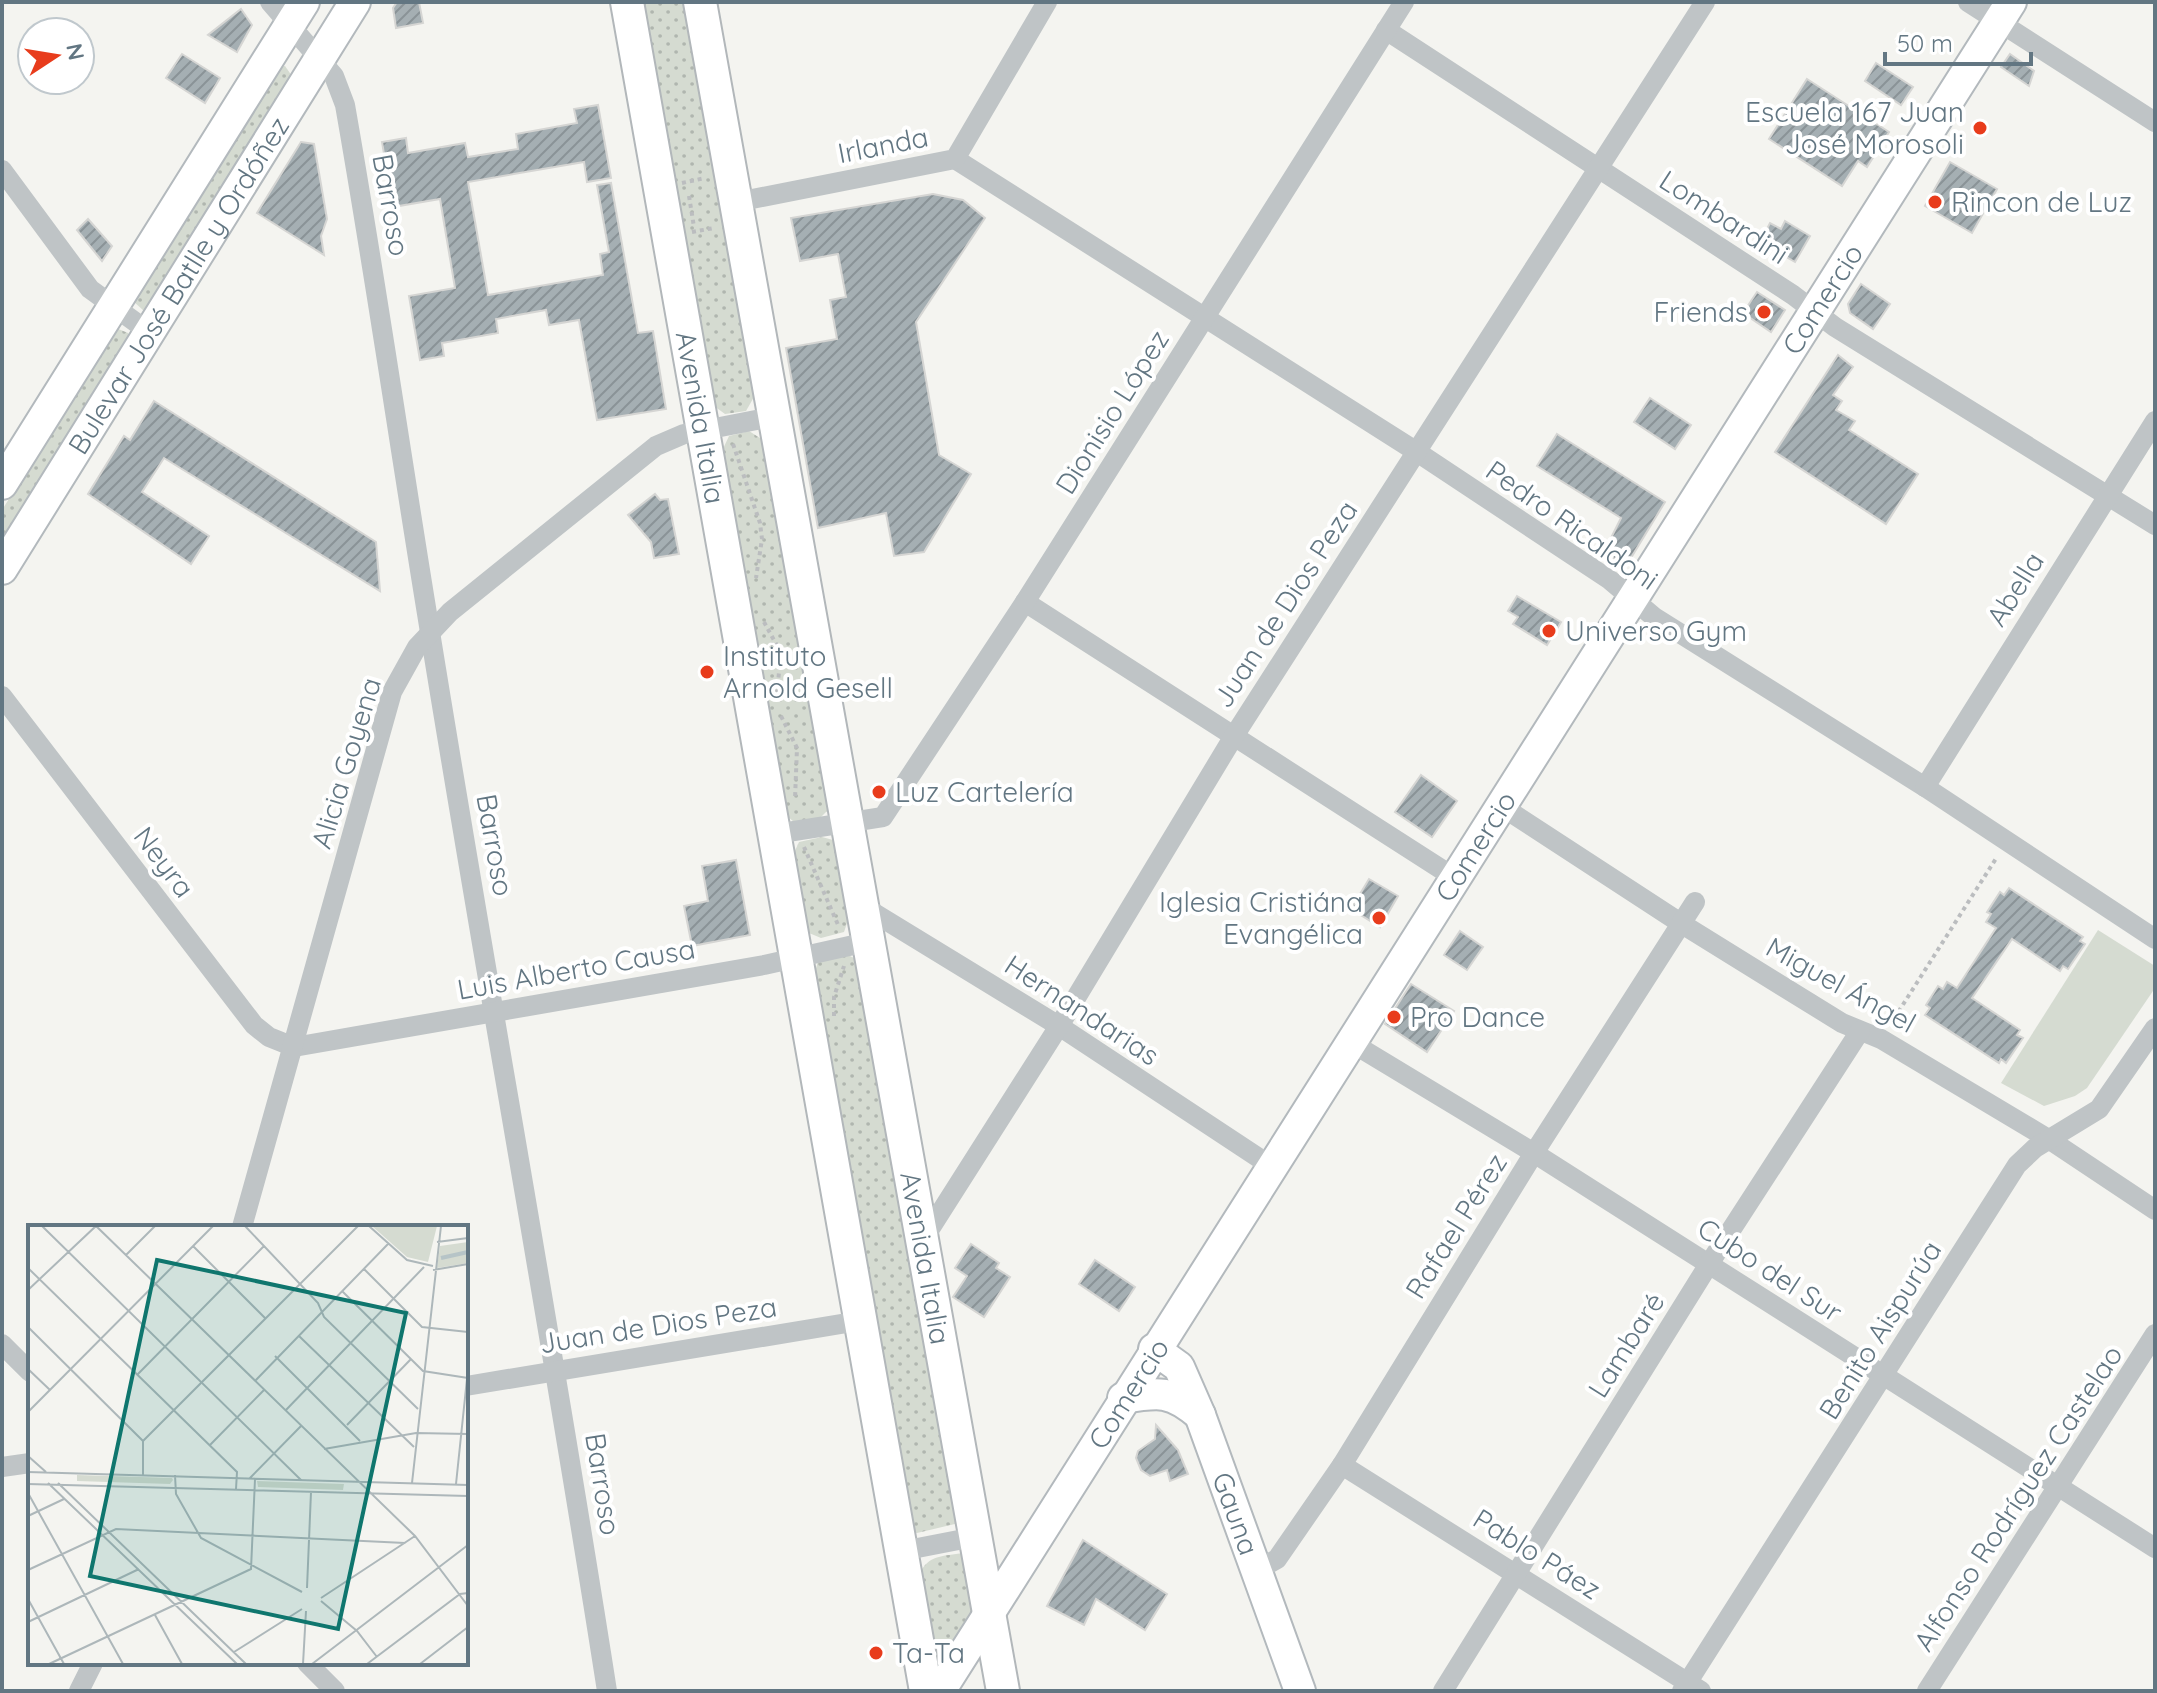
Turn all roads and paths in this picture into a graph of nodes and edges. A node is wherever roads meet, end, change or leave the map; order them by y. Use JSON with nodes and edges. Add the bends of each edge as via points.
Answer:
{"nodes":[{"id":1,"x":270,"y":2,"type":"edge"},
{"id":2,"x":355,"y":2,"type":"edge"},
{"id":3,"x":627,"y":2,"type":"edge"},
{"id":4,"x":700,"y":2,"type":"edge"},
{"id":5,"x":1047,"y":2,"type":"edge"},
{"id":6,"x":1404,"y":2,"type":"edge"},
{"id":7,"x":1705,"y":2,"type":"edge"},
{"id":8,"x":1968,"y":2,"type":"edge"},
{"id":9,"x":2005,"y":12,"type":"edge"},
{"id":10,"x":297,"y":14,"type":"edge"},
{"id":11,"x":1386,"y":30,"type":"junction"},
{"id":12,"x":320,"y":58,"type":"junction"},
{"id":13,"x":2155,"y":122,"type":"edge"},
{"id":14,"x":955,"y":159,"type":"junction"},
{"id":15,"x":1599,"y":169,"type":"junction"},
{"id":16,"x":2,"y":170,"type":"edge"},
{"id":17,"x":661,"y":187,"type":"junction"},
{"id":18,"x":736,"y":199,"type":"junction"},
{"id":19,"x":669,"y":236,"type":"junction"},
{"id":20,"x":113,"y":306,"type":"junction"},
{"id":21,"x":1815,"y":311,"type":"junction"},
{"id":22,"x":1206,"y":317,"type":"junction"},
{"id":23,"x":149,"y":332,"type":"junction"},
{"id":24,"x":777,"y":416,"type":"junction"},
{"id":25,"x":2155,"y":421,"type":"edge"},
{"id":26,"x":703,"y":430,"type":"junction"},
{"id":27,"x":1417,"y":452,"type":"junction"},
{"id":28,"x":2,"y":484,"type":"edge"},
{"id":29,"x":2106,"y":495,"type":"junction"},
{"id":30,"x":2155,"y":525,"type":"edge"},
{"id":31,"x":2,"y":569,"type":"edge"},
{"id":32,"x":1633,"y":599,"type":"junction"},
{"id":33,"x":1025,"y":602,"type":"junction"},
{"id":34,"x":429,"y":631,"type":"junction"},
{"id":35,"x":2,"y":696,"type":"edge"},
{"id":36,"x":1234,"y":736,"type":"junction"},
{"id":37,"x":1925,"y":787,"type":"junction"},
{"id":38,"x":1501,"y":806,"type":"junction"},
{"id":39,"x":846,"y":823,"type":"junction"},
{"id":40,"x":775,"y":834,"type":"junction"},
{"id":41,"x":2007,"y":842,"type":"junction"},
{"id":42,"x":1455,"y":878,"type":"junction"},
{"id":43,"x":1695,"y":902,"type":"dead end"},
{"id":44,"x":861,"y":905,"type":"junction"},
{"id":45,"x":1682,"y":924,"type":"junction"},
{"id":46,"x":2155,"y":939,"type":"edge"},
{"id":47,"x":867,"y":942,"type":"junction"},
{"id":48,"x":796,"y":955,"type":"junction"},
{"id":49,"x":495,"y":1011,"type":"junction"},
{"id":50,"x":1059,"y":1026,"type":"junction"},
{"id":51,"x":2155,"y":1028,"type":"edge"},
{"id":52,"x":1860,"y":1031,"type":"junction"},
{"id":53,"x":1881,"y":1039,"type":"junction"},
{"id":54,"x":1352,"y":1043,"type":"junction"},
{"id":55,"x":294,"y":1047,"type":"junction"},
{"id":56,"x":2050,"y":1140,"type":"junction"},
{"id":57,"x":1534,"y":1153,"type":"junction"},
{"id":58,"x":1271,"y":1166,"type":"junction"},
{"id":59,"x":2155,"y":1210,"type":"edge"},
{"id":60,"x":243,"y":1225,"type":"edge"},
{"id":61,"x":921,"y":1243,"type":"junction"},
{"id":62,"x":1709,"y":1264,"type":"junction"},
{"id":63,"x":859,"y":1321,"type":"junction"},
{"id":64,"x":2155,"y":1334,"type":"edge"},
{"id":65,"x":2,"y":1344,"type":"edge"},
{"id":66,"x":1154,"y":1349,"type":"junction"},
{"id":67,"x":557,"y":1369,"type":"junction"},
{"id":68,"x":28,"y":1370,"type":"edge"},
{"id":69,"x":1883,"y":1377,"type":"junction"},
{"id":70,"x":468,"y":1386,"type":"edge"},
{"id":71,"x":1123,"y":1398,"type":"junction"},
{"id":72,"x":1200,"y":1415,"type":"junction"},
{"id":73,"x":28,"y":1463,"type":"edge"},
{"id":74,"x":1342,"y":1465,"type":"junction"},
{"id":75,"x":2,"y":1467,"type":"edge"},
{"id":76,"x":2059,"y":1484,"type":"junction"},
{"id":77,"x":974,"y":1537,"type":"junction"},
{"id":78,"x":2155,"y":1548,"type":"edge"},
{"id":79,"x":902,"y":1551,"type":"junction"},
{"id":80,"x":1256,"y":1571,"type":"junction"},
{"id":81,"x":1516,"y":1573,"type":"junction"},
{"id":82,"x":989,"y":1612,"type":"junction"},
{"id":83,"x":92,"y":1665,"type":"edge"},
{"id":84,"x":309,"y":1665,"type":"edge"},
{"id":85,"x":1690,"y":1688,"type":"edge"},
{"id":86,"x":79,"y":1691,"type":"edge"},
{"id":87,"x":335,"y":1691,"type":"edge"},
{"id":88,"x":607,"y":1691,"type":"edge"},
{"id":89,"x":926,"y":1691,"type":"edge"},
{"id":90,"x":940,"y":1691,"type":"edge"},
{"id":91,"x":1003,"y":1691,"type":"edge"},
{"id":92,"x":1300,"y":1691,"type":"edge"},
{"id":93,"x":1443,"y":1691,"type":"edge"},
{"id":94,"x":1927,"y":1691,"type":"edge"}],
"edges":[{"from":1,"to":10,"type":"street","name":"Barroso"},
{"from":2,"to":12,"type":"street","name":"Bulevar José Batlle y Ordóñez"},
{"from":3,"to":17,"type":"main road","name":"Avenida Italia"},
{"from":4,"to":18,"type":"main road","name":"Avenida Italia"},
{"from":5,"to":14,"type":"street","name":"Irlanda"},
{"from":6,"to":11,"type":"street","name":"Dionisio López"},
{"from":7,"to":15,"type":"street","name":"Juan de Dios Peza"},
{"from":8,"to":9,"type":"street"},
{"from":9,"to":13,"type":"street"},
{"from":9,"to":21,"type":"street","name":"Comercio"},
{"from":10,"to":12,"type":"street","name":"Barroso"},
{"from":10,"to":20,"type":"street","name":"Bulevar José Batlle y Ordóñez"},
{"from":11,"to":15,"type":"street","name":"Lombardini"},
{"from":11,"to":22,"type":"street","name":"Dionisio López"},
{"from":12,"to":23,"type":"street","name":"Bulevar José Batlle y Ordóñez"},
{"from":12,"to":34,"type":"street","name":"Barroso","via":[[345,105]]},
{"from":14,"to":18,"type":"street","name":"Irlanda"},
{"from":14,"to":22,"type":"street","name":"Pedro Ricaldoni"},
{"from":15,"to":21,"type":"street","name":"Lombardini"},
{"from":15,"to":27,"type":"street","name":"Juan de Dios Peza"},
{"from":16,"to":20,"type":"street","via":[[90,289]]},
{"from":17,"to":18,"type":"path"},
{"from":17,"to":19,"type":"main road","name":"Avenida Italia"},
{"from":18,"to":19,"type":"path"},
{"from":18,"to":24,"type":"main road","name":"Avenida Italia"},
{"from":19,"to":26,"type":"main road","name":"Avenida Italia"},
{"from":20,"to":23,"type":"street"},
{"from":20,"to":28,"type":"street","name":"Bulevar José Batlle y Ordóñez"},
{"from":21,"to":29,"type":"street","name":"Lombardini"},
{"from":21,"to":32,"type":"street","name":"Comercio"},
{"from":22,"to":27,"type":"street","name":"Pedro Ricaldoni"},
{"from":22,"to":33,"type":"street","name":"Dionisio López"},
{"from":23,"to":31,"type":"street","name":"Bulevar José Batlle y Ordóñez"},
{"from":24,"to":26,"type":"street","name":"Alicia Goyena"},
{"from":24,"to":39,"type":"main road","name":"Avenida Italia"},
{"from":25,"to":29,"type":"street","name":"Abella"},
{"from":26,"to":34,"type":"street","name":"Alicia Goyena","via":[[656,446]]},
{"from":26,"to":40,"type":"main road","name":"Avenida Italia"},
{"from":27,"to":32,"type":"street","name":"Pedro Ricaldoni"},
{"from":27,"to":36,"type":"street","name":"Juan de Dios Peza"},
{"from":29,"to":30,"type":"street","name":"Lombardini"},
{"from":29,"to":37,"type":"street","name":"Abella"},
{"from":32,"to":37,"type":"street","name":"Pedro Ricaldoni"},
{"from":32,"to":38,"type":"street","name":"Comercio"},
{"from":33,"to":36,"type":"street"},
{"from":33,"to":39,"type":"street","name":"Dionisio López","via":[[883,817]]},
{"from":34,"to":49,"type":"street","name":"Barroso"},
{"from":34,"to":55,"type":"street","name":"Alicia Goyena","via":[[392,692]]},
{"from":35,"to":55,"type":"street","name":"Neyra","via":[[254,1025]]},
{"from":36,"to":42,"type":"street"},
{"from":36,"to":50,"type":"street","name":"Juan de Dios Peza"},
{"from":37,"to":41,"type":"street","name":"Pedro Ricaldoni"},
{"from":38,"to":42,"type":"street","name":"Comercio"},
{"from":38,"to":45,"type":"street","name":"Miguel Ángel"},
{"from":39,"to":40,"type":"street"},
{"from":39,"to":44,"type":"main road","name":"Avenida Italia"},
{"from":40,"to":48,"type":"main road","name":"Avenida Italia"},
{"from":41,"to":46,"type":"street","name":"Pedro Ricaldoni"},
{"from":41,"to":53,"type":"path"},
{"from":42,"to":54,"type":"street","name":"Comercio"},
{"from":43,"to":45,"type":"street","name":"Rafael Pérez"},
{"from":44,"to":47,"type":"main road","name":"Avenida Italia"},
{"from":44,"to":50,"type":"street","name":"Hernandarias"},
{"from":45,"to":52,"type":"street","name":"Miguel Ángel"},
{"from":45,"to":57,"type":"street","name":"Rafael Pérez"},
{"from":47,"to":48,"type":"street","name":"Luis Alberto Causa"},
{"from":47,"to":61,"type":"main road","name":"Avenida Italia"},
{"from":48,"to":49,"type":"street","name":"Luis Alberto Causa"},
{"from":48,"to":63,"type":"main road","name":"Avenida Italia"},
{"from":49,"to":55,"type":"street","name":"Luis Alberto Causa"},
{"from":49,"to":67,"type":"street","name":"Barroso"},
{"from":50,"to":58,"type":"street","name":"Hernandarias"},
{"from":50,"to":61,"type":"street","name":"Juan de Dios Peza"},
{"from":51,"to":56,"type":"street","name":"Benito Aispurúa","via":[[2099,1109]]},
{"from":52,"to":53,"type":"street","name":"Miguel Ángel"},
{"from":52,"to":62,"type":"street","name":"Lambaré"},
{"from":53,"to":56,"type":"street","name":"Miguel Ángel"},
{"from":54,"to":57,"type":"street","name":"Cubo del Sur"},
{"from":54,"to":58,"type":"street","name":"Comercio"},
{"from":55,"to":60,"type":"street","name":"Alicia Goyena"},
{"from":56,"to":59,"type":"street","name":"Miguel Ángel"},
{"from":56,"to":69,"type":"street","name":"Benito Aispurúa","via":[[2017,1165]]},
{"from":57,"to":62,"type":"street","name":"Cubo del Sur"},
{"from":57,"to":74,"type":"street","name":"Rafael Pérez"},
{"from":58,"to":66,"type":"street","name":"Comercio"},
{"from":61,"to":77,"type":"main road","name":"Avenida Italia"},
{"from":62,"to":69,"type":"street","name":"Cubo del Sur"},
{"from":62,"to":81,"type":"street","name":"Lambaré"},
{"from":63,"to":67,"type":"street","name":"Juan de Dios Peza"},
{"from":63,"to":79,"type":"main road","name":"Avenida Italia"},
{"from":64,"to":76,"type":"street","name":"Alfonso Rodríguez Castelao"},
{"from":65,"to":68,"type":"street"},
{"from":66,"to":71,"type":"street","name":"Comercio"},
{"from":66,"to":72,"type":"street","name":"Gauna","via":[[1179,1367]]},
{"from":67,"to":70,"type":"street","name":"Juan de Dios Peza"},
{"from":67,"to":88,"type":"street","name":"Barroso"},
{"from":69,"to":76,"type":"street","name":"Cubo del Sur"},
{"from":69,"to":85,"type":"street","name":"Benito Aispurúa"},
{"from":71,"to":72,"type":"street","via":[[1163,1392]]},
{"from":71,"to":82,"type":"street","name":"Comercio"},
{"from":72,"to":80,"type":"street","name":"Gauna"},
{"from":73,"to":75,"type":"street"},
{"from":74,"to":80,"type":"street","name":"Rafael Pérez","via":[[1277,1559]]},
{"from":74,"to":81,"type":"street","name":"Pablo Páez"},
{"from":76,"to":78,"type":"street","name":"Cubo del Sur"},
{"from":76,"to":94,"type":"street","name":"Alfonso Rodríguez Castelao"},
{"from":77,"to":79,"type":"street"},
{"from":77,"to":82,"type":"main road","name":"Avenida Italia"},
{"from":79,"to":89,"type":"main road","name":"Avenida Italia"},
{"from":80,"to":92,"type":"street","name":"Gauna"},
{"from":81,"to":85,"type":"street","name":"Pablo Páez"},
{"from":81,"to":93,"type":"street","name":"Lambaré"},
{"from":82,"to":90,"type":"street","name":"Comercio"},
{"from":82,"to":91,"type":"main road","name":"Avenida Italia"},
{"from":83,"to":86,"type":"street"},
{"from":84,"to":87,"type":"street"}]}
